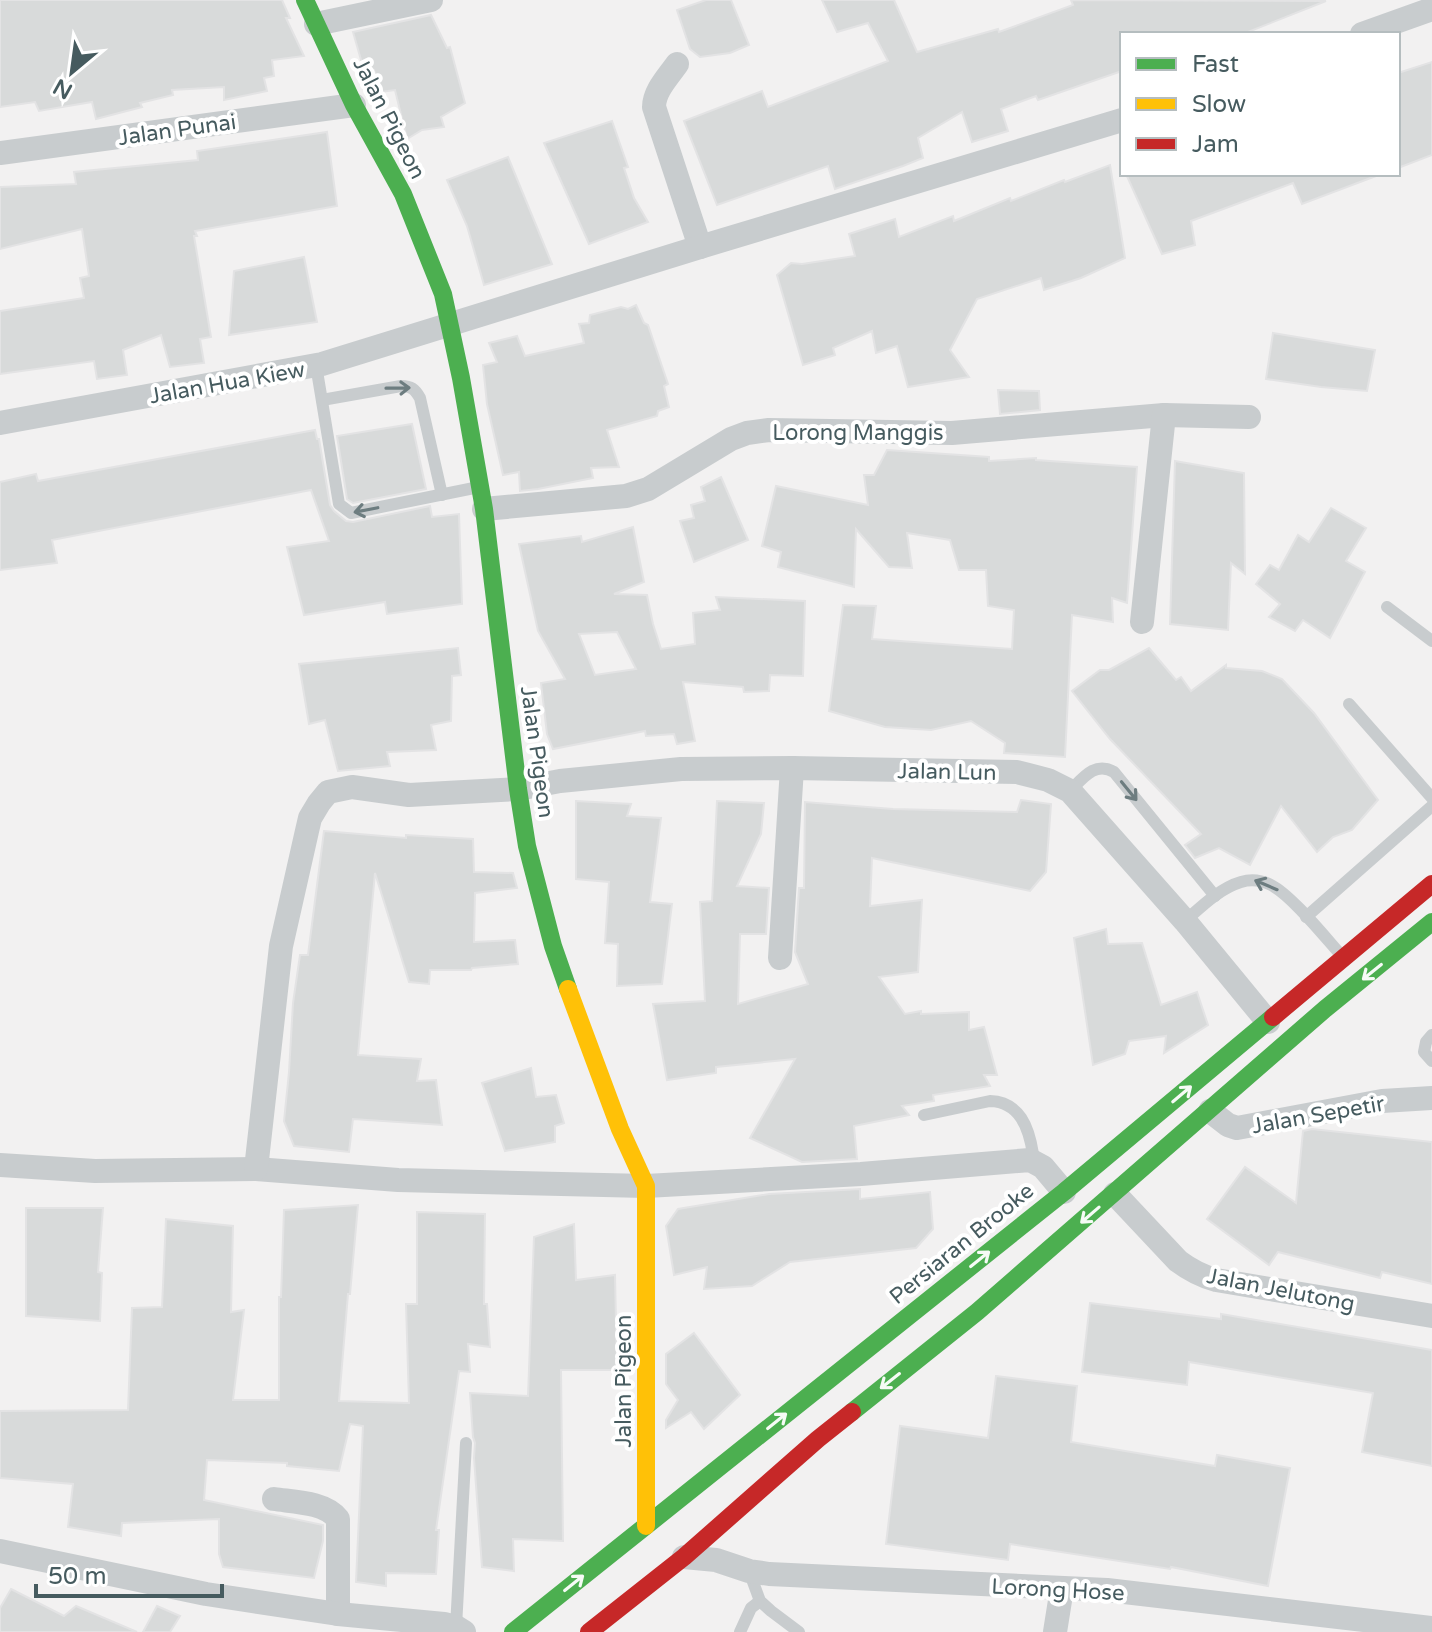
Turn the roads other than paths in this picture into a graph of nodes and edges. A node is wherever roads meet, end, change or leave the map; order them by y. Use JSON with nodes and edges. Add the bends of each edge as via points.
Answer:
{"nodes":[{"id":1,"x":305,"y":0,"type":"edge"},
{"id":2,"x":431,"y":0,"type":"edge"},
{"id":3,"x":1432,"y":9,"type":"edge"},
{"id":4,"x":316,"y":24,"type":"junction"},
{"id":5,"x":1368,"y":32,"type":"edge"},
{"id":6,"x":677,"y":64,"type":"dead end"},
{"id":7,"x":354,"y":105,"type":"junction"},
{"id":8,"x":1120,"y":121,"type":"edge"},
{"id":9,"x":0,"y":153,"type":"edge"},
{"id":10,"x":700,"y":247,"type":"junction"},
{"id":11,"x":449,"y":324,"type":"junction"},
{"id":12,"x":316,"y":365,"type":"junction"},
{"id":13,"x":322,"y":400,"type":"junction"},
{"id":14,"x":1164,"y":415,"type":"junction"},
{"id":15,"x":1249,"y":417,"type":"dead end"},
{"id":16,"x":0,"y":423,"type":"edge"},
{"id":17,"x":442,"y":495,"type":"junction"},
{"id":18,"x":481,"y":498,"type":"junction"},
{"id":19,"x":1387,"y":607,"type":"dead end"},
{"id":20,"x":1142,"y":622,"type":"dead end"},
{"id":21,"x":1432,"y":641,"type":"edge"},
{"id":22,"x":1349,"y":704,"type":"dead end"},
{"id":23,"x":792,"y":768,"type":"junction"},
{"id":24,"x":518,"y":789,"type":"junction"},
{"id":25,"x":1070,"y":791,"type":"junction"},
{"id":26,"x":1432,"y":798,"type":"edge"},
{"id":27,"x":1432,"y":806,"type":"edge"},
{"id":28,"x":1432,"y":884,"type":"edge"},
{"id":29,"x":1215,"y":896,"type":"junction"},
{"id":30,"x":1306,"y":917,"type":"junction"},
{"id":31,"x":1185,"y":921,"type":"junction"},
{"id":32,"x":1432,"y":922,"type":"edge"},
{"id":33,"x":1343,"y":957,"type":"junction"},
{"id":34,"x":780,"y":958,"type":"dead end"},
{"id":35,"x":1268,"y":1022,"type":"junction"},
{"id":36,"x":1432,"y":1035,"type":"edge"},
{"id":37,"x":1432,"y":1061,"type":"edge"},
{"id":38,"x":1432,"y":1098,"type":"edge"},
{"id":39,"x":1210,"y":1111,"type":"junction"},
{"id":40,"x":924,"y":1115,"type":"dead end"},
{"id":41,"x":1030,"y":1160,"type":"junction"},
{"id":42,"x":0,"y":1165,"type":"edge"},
{"id":43,"x":256,"y":1169,"type":"junction"},
{"id":44,"x":646,"y":1186,"type":"junction"},
{"id":45,"x":1064,"y":1192,"type":"junction"},
{"id":46,"x":1115,"y":1194,"type":"junction"},
{"id":47,"x":1432,"y":1316,"type":"edge"},
{"id":48,"x":466,"y":1443,"type":"dead end"},
{"id":49,"x":274,"y":1499,"type":"dead end"},
{"id":50,"x":646,"y":1526,"type":"junction"},
{"id":51,"x":0,"y":1551,"type":"edge"},
{"id":52,"x":684,"y":1557,"type":"junction"},
{"id":53,"x":749,"y":1571,"type":"junction"},
{"id":54,"x":1062,"y":1588,"type":"junction"},
{"id":55,"x":760,"y":1601,"type":"junction"},
{"id":56,"x":338,"y":1614,"type":"junction"},
{"id":57,"x":1432,"y":1628,"type":"edge"},
{"id":58,"x":460,"y":1630,"type":"edge"},
{"id":59,"x":513,"y":1632,"type":"edge"},
{"id":60,"x":589,"y":1632,"type":"edge"},
{"id":61,"x":740,"y":1632,"type":"edge"},
{"id":62,"x":799,"y":1632,"type":"edge"},
{"id":63,"x":1055,"y":1632,"type":"edge"}],
"edges":[{"from":1,"to":4,"type":"main road","name":"Jalan Pigeon"},
{"from":2,"to":4,"type":"street"},
{"from":3,"to":5,"type":"street"},
{"from":4,"to":7,"type":"main road","name":"Jalan Pigeon"},
{"from":6,"to":10,"type":"street","via":[[658,90],[654,107]]},
{"from":7,"to":9,"type":"street","name":"Jalan Punai"},
{"from":7,"to":11,"type":"main road","name":"Jalan Pigeon","via":[[403,194],[443,294]]},
{"from":8,"to":10,"type":"street","name":"Jalan Hua Kiew"},
{"from":10,"to":11,"type":"street","name":"Jalan Hua Kiew"},
{"from":11,"to":12,"type":"street","name":"Jalan Hua Kiew"},
{"from":11,"to":18,"type":"main road","name":"Jalan Pigeon"},
{"from":12,"to":13,"type":"lane"},
{"from":12,"to":16,"type":"street","name":"Jalan Hua Kiew"},
{"from":13,"to":17,"type":"lane","one_way":true,"via":[[401,386],[417,391]]},
{"from":17,"to":13,"type":"lane","one_way":true,"via":[[346,511],[339,504]]},
{"from":14,"to":15,"type":"street","name":"Lorong Manggis"},
{"from":14,"to":18,"type":"street","name":"Lorong Manggis","via":[[952,433],[769,430],[731,439],[648,489],[626,496]]},
{"from":14,"to":20,"type":"street"},
{"from":17,"to":18,"type":"lane"},
{"from":18,"to":24,"type":"main road","name":"Jalan Pigeon"},
{"from":19,"to":21,"type":"lane"},
{"from":22,"to":26,"type":"lane"},
{"from":23,"to":24,"type":"street","name":"Jalan Lun","via":[[681,769]]},
{"from":23,"to":25,"type":"street","name":"Jalan Lun","via":[[1017,772]]},
{"from":23,"to":34,"type":"street"},
{"from":24,"to":43,"type":"street","name":"Jalan Lun","via":[[409,795],[352,787],[328,792],[319,803],[310,818],[281,946]]},
{"from":24,"to":44,"type":"main road","name":"Jalan Pigeon","via":[[553,946]]},
{"from":25,"to":29,"type":"lane","one_way":true,"via":[[1098,767],[1114,772]]},
{"from":25,"to":31,"type":"street","name":"Jalan Lun"},
{"from":27,"to":30,"type":"lane"},
{"from":28,"to":33,"type":"main road","name":"Persiaran Brooke"},
{"from":30,"to":29,"type":"lane","one_way":true,"via":[[1272,886],[1255,880]]},
{"from":29,"to":31,"type":"lane"},
{"from":30,"to":33,"type":"lane"},
{"from":31,"to":35,"type":"street","name":"Jalan Lun"},
{"from":32,"to":39,"type":"main road","one_way":true},
{"from":33,"to":35,"type":"main road","name":"Persiaran Brooke"},
{"from":45,"to":35,"type":"main road","name":"Persiaran Brooke","one_way":true},
{"from":36,"to":37,"type":"lane","via":[[1424,1052]]},
{"from":38,"to":39,"type":"street","name":"Jalan Sepetir","via":[[1382,1101],[1245,1127],[1228,1125]]},
{"from":39,"to":46,"type":"main road"},
{"from":40,"to":41,"type":"lane","via":[[1000,1102],[1023,1118],[1032,1145]]},
{"from":41,"to":44,"type":"street"},
{"from":41,"to":45,"type":"street"},
{"from":42,"to":43,"type":"street","via":[[95,1171]]},
{"from":43,"to":44,"type":"street","via":[[398,1180]]},
{"from":44,"to":50,"type":"main road","name":"Jalan Pigeon"},
{"from":50,"to":45,"type":"main road","name":"Persiaran Brooke","one_way":true},
{"from":46,"to":47,"type":"street","name":"Jalan Jelutong","via":[[1178,1261],[1202,1276]]},
{"from":46,"to":52,"type":"main road","one_way":true},
{"from":48,"to":58,"type":"lane"},
{"from":49,"to":56,"type":"street","via":[[324,1508],[338,1519]]},
{"from":59,"to":50,"type":"main road","name":"Persiaran Brooke","one_way":true},
{"from":51,"to":56,"type":"street","via":[[206,1594]]},
{"from":52,"to":53,"type":"street","name":"Lorong Hose"},
{"from":52,"to":60,"type":"main road"},
{"from":53,"to":54,"type":"street","name":"Lorong Hose"},
{"from":53,"to":55,"type":"lane"},
{"from":54,"to":57,"type":"street","name":"Lorong Hose"},
{"from":54,"to":63,"type":"street"},
{"from":55,"to":61,"type":"lane"},
{"from":55,"to":62,"type":"lane"},
{"from":56,"to":58,"type":"street"}]}
